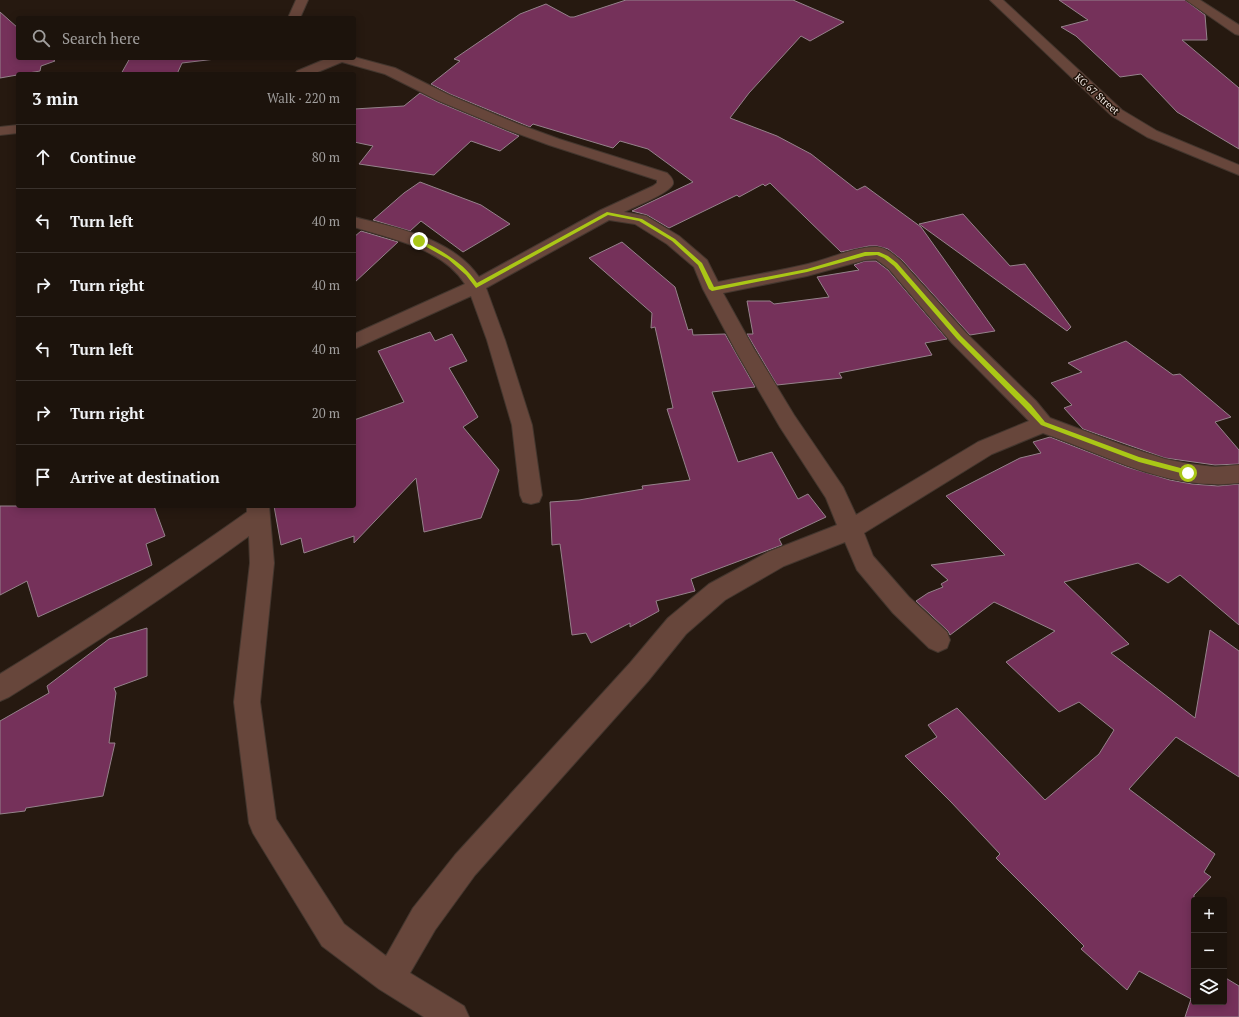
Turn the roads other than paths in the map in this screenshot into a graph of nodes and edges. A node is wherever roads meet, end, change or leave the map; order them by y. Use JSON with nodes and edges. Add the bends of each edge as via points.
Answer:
{"nodes":[{"id":1,"x":302,"y":0,"type":"edge"},
{"id":2,"x":996,"y":0,"type":"edge"},
{"id":3,"x":1192,"y":0,"type":"edge"},
{"id":4,"x":295,"y":16,"type":"edge"},
{"id":5,"x":1239,"y":31,"type":"edge"},
{"id":6,"x":334,"y":60,"type":"edge"},
{"id":7,"x":350,"y":60,"type":"edge"},
{"id":8,"x":307,"y":72,"type":"edge"},
{"id":9,"x":16,"y":129,"type":"edge"},
{"id":10,"x":0,"y":131,"type":"edge"},
{"id":11,"x":1239,"y":170,"type":"edge"},
{"id":12,"x":607,"y":214,"type":"junction"},
{"id":13,"x":356,"y":223,"type":"edge"},
{"id":14,"x":476,"y":286,"type":"junction"},
{"id":15,"x":712,"y":289,"type":"junction"},
{"id":16,"x":356,"y":341,"type":"edge"},
{"id":17,"x":1043,"y":424,"type":"junction"},
{"id":18,"x":1239,"y":474,"type":"edge"},
{"id":19,"x":531,"y":495,"type":"dead end"},
{"id":20,"x":258,"y":511,"type":"edge"},
{"id":21,"x":850,"y":530,"type":"junction"},
{"id":22,"x":938,"y":640,"type":"dead end"},
{"id":23,"x":0,"y":688,"type":"edge"},
{"id":24,"x":390,"y":978,"type":"junction"},
{"id":25,"x":453,"y":1017,"type":"edge"}],
"edges":[{"from":1,"to":4,"type":"street"},
{"from":2,"to":11,"type":"street","name":"KG 67 Street","via":[[1118,113],[1152,134]]},
{"from":3,"to":5,"type":"street"},
{"from":6,"to":8,"type":"street"},
{"from":7,"to":12,"type":"street","via":[[390,71],[444,98],[513,127],[662,176],[666,180],[659,189]]},
{"from":9,"to":10,"type":"street"},
{"from":12,"to":14,"type":"street"},
{"from":12,"to":15,"type":"street","via":[[640,220],[673,240],[700,264]]},
{"from":13,"to":14,"type":"street","via":[[419,241],[449,257],[468,274]]},
{"from":14,"to":16,"type":"street"},
{"from":14,"to":19,"type":"street","via":[[496,340],[522,425]]},
{"from":15,"to":17,"type":"street","via":[[878,253],[895,265],[959,338]]},
{"from":15,"to":21,"type":"street","via":[[746,353],[835,493]]},
{"from":17,"to":18,"type":"street","via":[[1139,460],[1188,473],[1226,476]]},
{"from":17,"to":21,"type":"street","via":[[985,448]]},
{"from":20,"to":23,"type":"street","via":[[200,559],[89,633]]},
{"from":20,"to":24,"type":"street","via":[[262,563],[248,702],[263,823],[333,934]]},
{"from":21,"to":22,"type":"street","via":[[865,563],[902,605]]},
{"from":21,"to":24,"type":"street","via":[[776,559],[716,592],[677,626],[639,672],[465,865],[424,919]]},
{"from":24,"to":25,"type":"street"}]}
